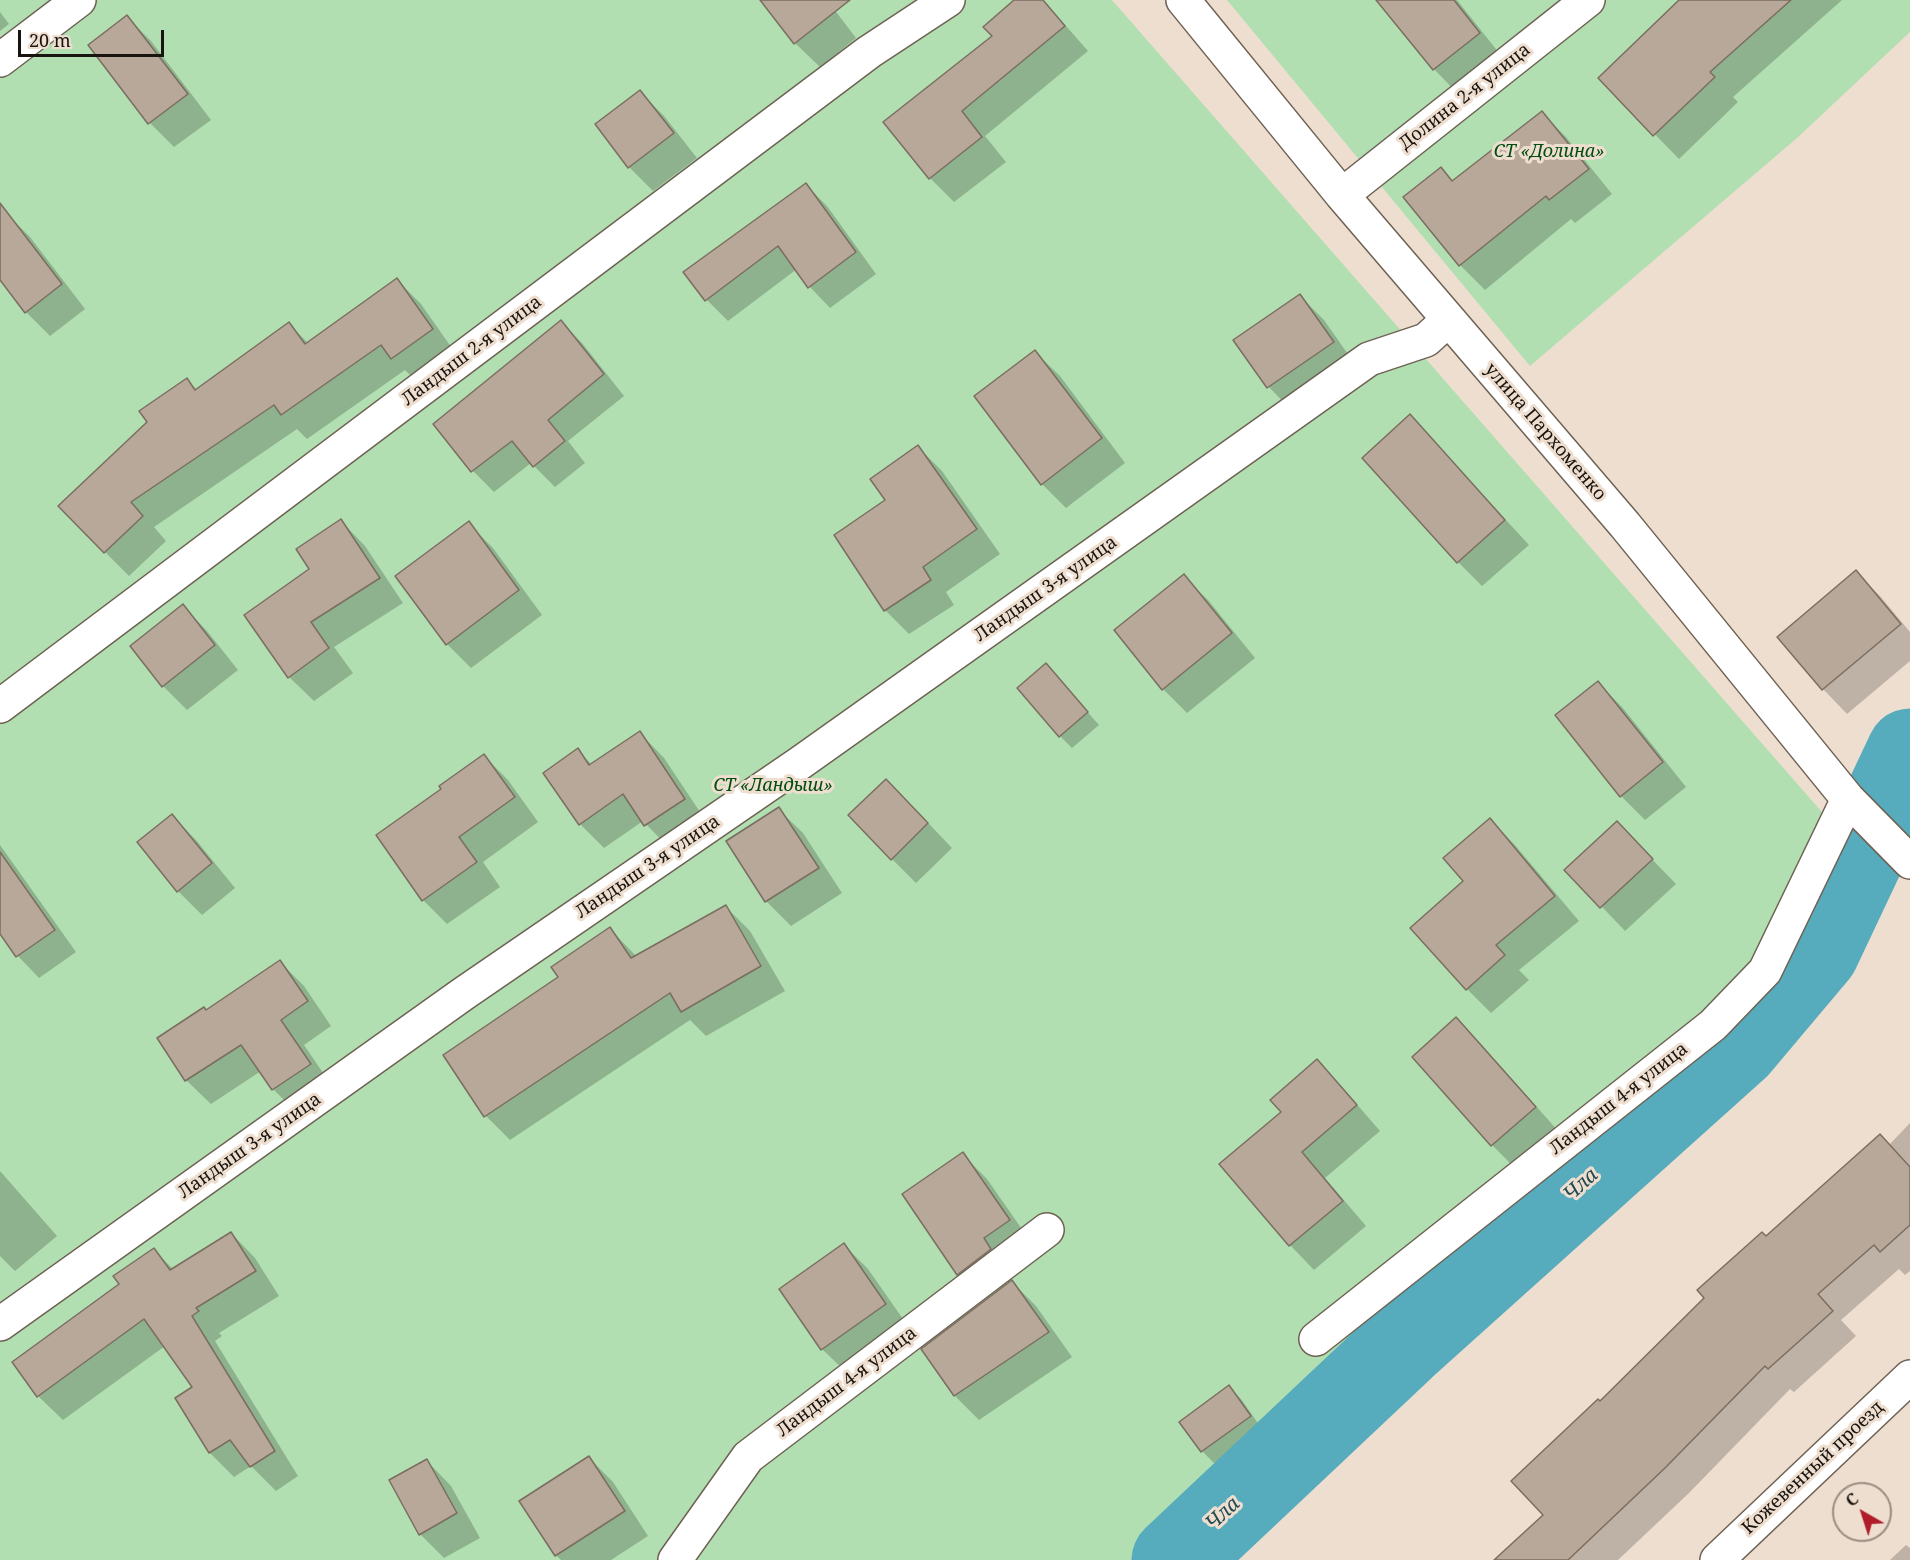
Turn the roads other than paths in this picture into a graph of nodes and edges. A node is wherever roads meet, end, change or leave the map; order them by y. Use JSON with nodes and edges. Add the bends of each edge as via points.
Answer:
{"nodes":[{"id":1,"x":79,"y":0,"type":"edge"},
{"id":2,"x":948,"y":0,"type":"edge"},
{"id":3,"x":1183,"y":0,"type":"edge"},
{"id":4,"x":1588,"y":0,"type":"edge"},
{"id":5,"x":0,"y":60,"type":"edge"},
{"id":6,"x":1342,"y":195,"type":"junction"},
{"id":7,"x":1448,"y":320,"type":"junction"},
{"id":8,"x":0,"y":706,"type":"edge"},
{"id":9,"x":1854,"y":807,"type":"junction"},
{"id":10,"x":1906,"y":858,"type":"edge"},
{"id":11,"x":1047,"y":1230,"type":"dead end"},
{"id":12,"x":0,"y":1324,"type":"edge"},
{"id":13,"x":1317,"y":1339,"type":"dead end"},
{"id":14,"x":1910,"y":1377,"type":"edge"},
{"id":15,"x":675,"y":1560,"type":"edge"},
{"id":16,"x":1717,"y":1560,"type":"edge"}],
"edges":[{"from":1,"to":5,"type":"street"},
{"from":2,"to":8,"type":"street","name":"Ландыш 2-я улица","via":[[868,52]]},
{"from":3,"to":6,"type":"street","name":"улица Пархоменко"},
{"from":4,"to":6,"type":"street","name":"Долина 2-я улица"},
{"from":6,"to":7,"type":"street","name":"улица Пархоменко"},
{"from":7,"to":9,"type":"street","name":"улица Пархоменко","via":[[1624,525]]},
{"from":7,"to":12,"type":"street","name":"Ландыш 3-я улица","via":[[1426,340],[1369,359]]},
{"from":9,"to":10,"type":"street","name":"улица Пархоменко"},
{"from":9,"to":13,"type":"street","name":"Ландыш 4-я улица","via":[[1766,971],[1713,1025]]},
{"from":11,"to":15,"type":"street","name":"Ландыш 4-я улица","via":[[748,1457]]},
{"from":14,"to":16,"type":"street","name":"Кожевенный проезд"}]}
